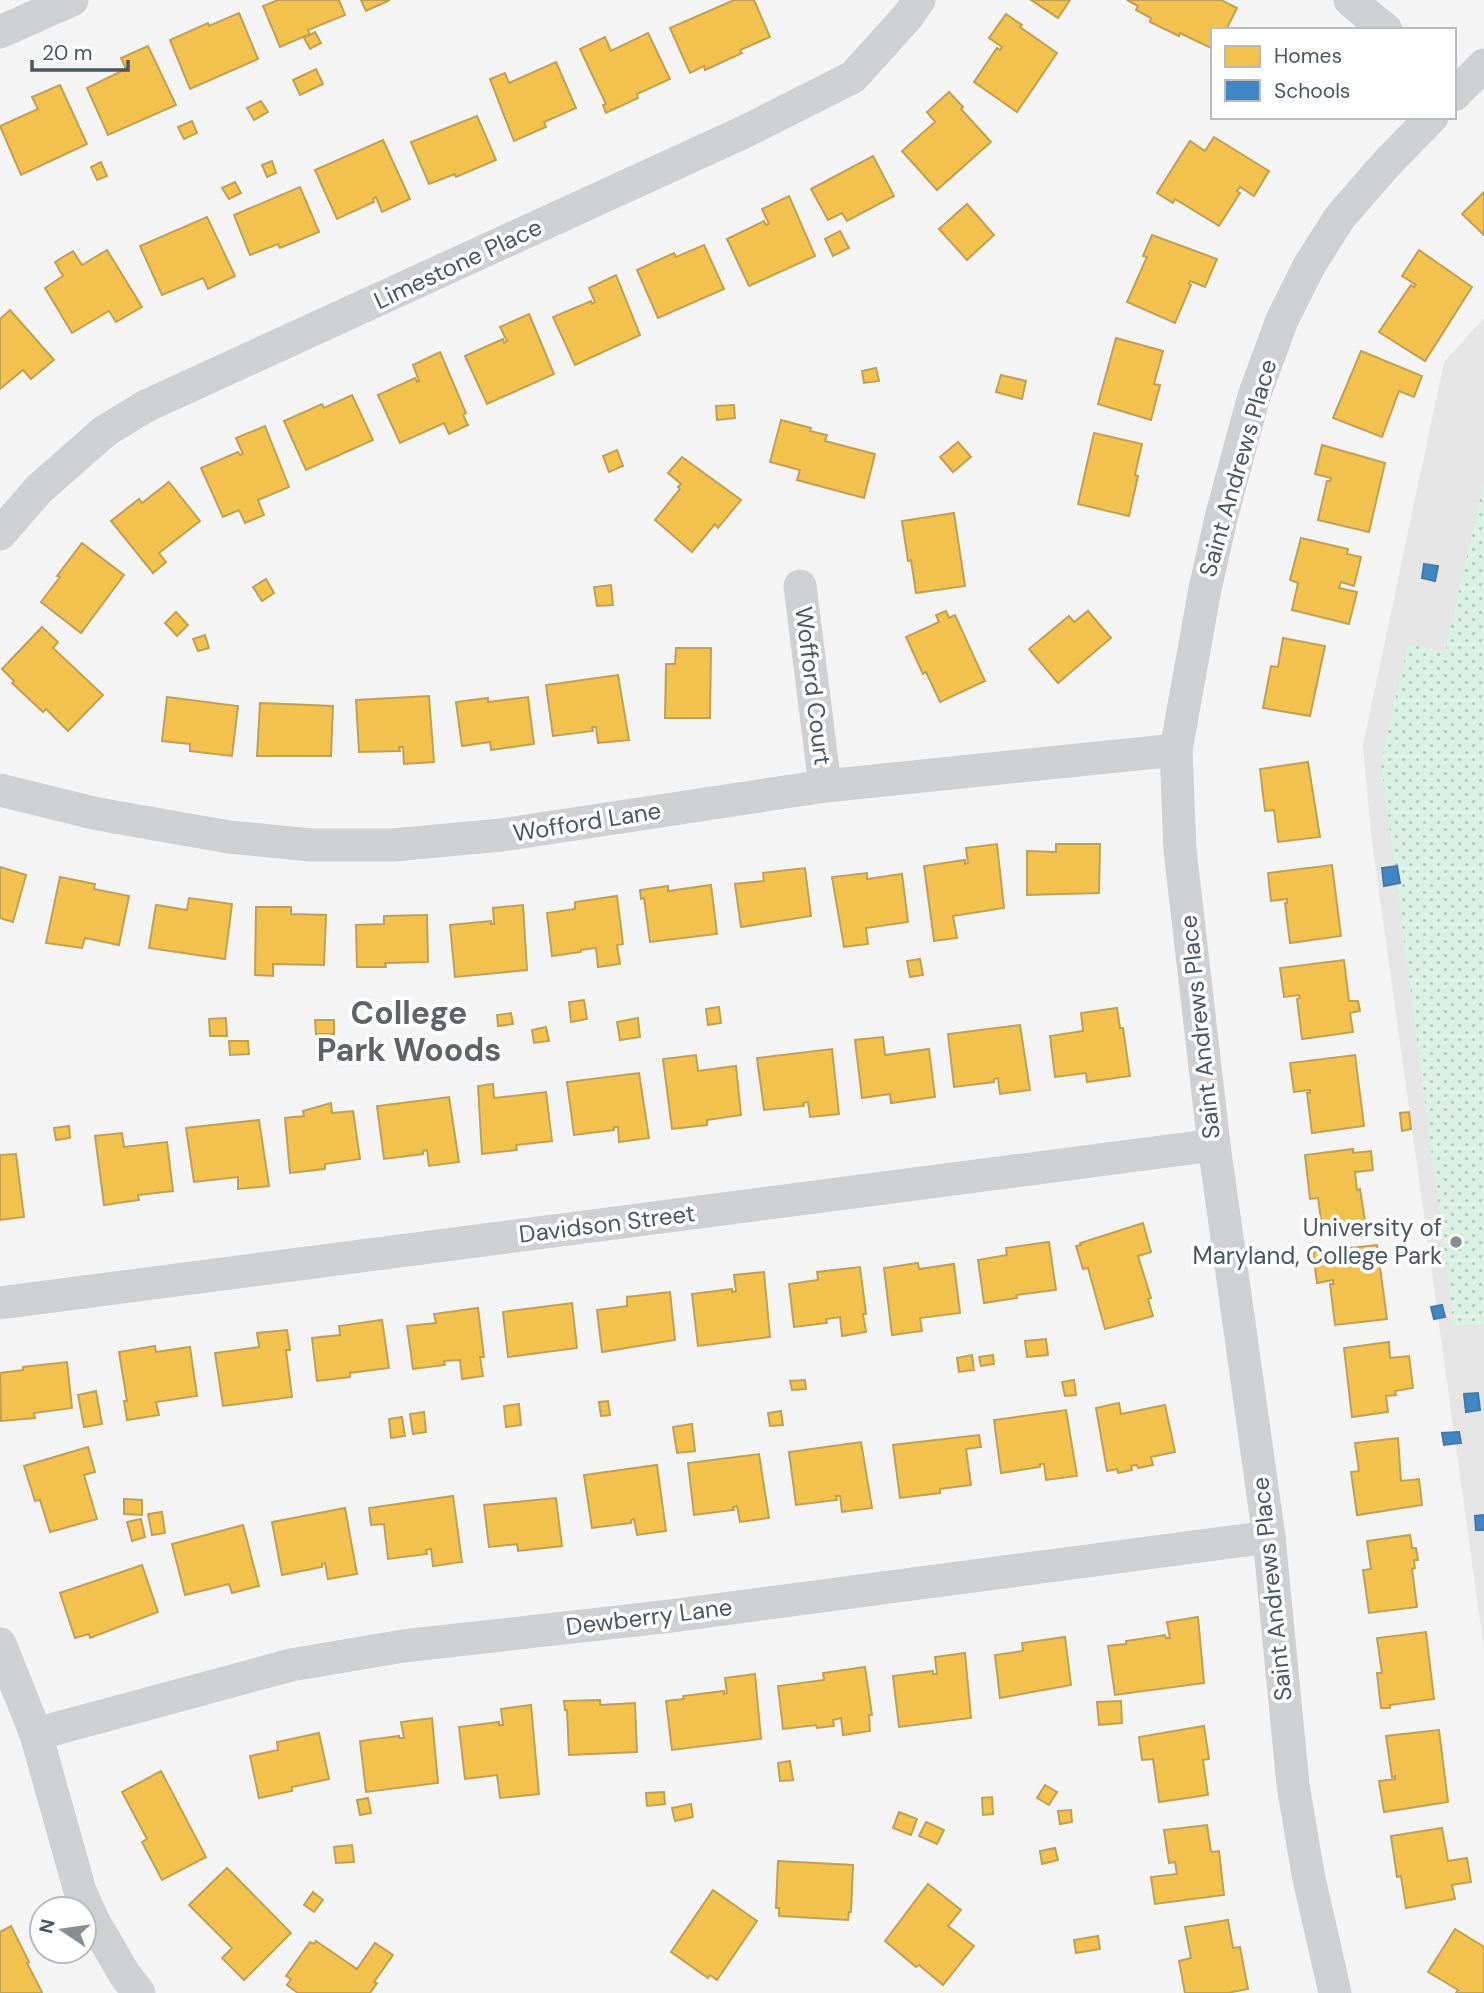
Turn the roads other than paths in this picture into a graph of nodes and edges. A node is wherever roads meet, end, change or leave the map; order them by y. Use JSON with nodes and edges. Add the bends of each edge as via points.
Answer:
{"nodes":[{"id":1,"x":72,"y":0,"type":"edge"},
{"id":2,"x":919,"y":0,"type":"edge"},
{"id":3,"x":1350,"y":0,"type":"edge"},
{"id":4,"x":1384,"y":28,"type":"edge"},
{"id":5,"x":0,"y":32,"type":"edge"},
{"id":6,"x":1484,"y":65,"type":"edge"},
{"id":7,"x":1456,"y":91,"type":"edge"},
{"id":8,"x":1430,"y":119,"type":"edge"},
{"id":9,"x":0,"y":534,"type":"edge"},
{"id":10,"x":800,"y":586,"type":"dead end"},
{"id":11,"x":1176,"y":750,"type":"junction"},
{"id":12,"x":825,"y":786,"type":"junction"},
{"id":13,"x":0,"y":790,"type":"edge"},
{"id":14,"x":1214,"y":1145,"type":"junction"},
{"id":15,"x":0,"y":1303,"type":"edge"},
{"id":16,"x":1269,"y":1537,"type":"junction"},
{"id":17,"x":0,"y":1644,"type":"edge"},
{"id":18,"x":36,"y":1734,"type":"junction"},
{"id":19,"x":139,"y":1993,"type":"edge"},
{"id":20,"x":1335,"y":1993,"type":"edge"}],
"edges":[{"from":1,"to":5,"type":"street"},
{"from":2,"to":9,"type":"street","name":"Limestone Place","via":[[853,77],[744,132],[146,406],[105,431],[39,489]]},
{"from":3,"to":4,"type":"street"},
{"from":6,"to":7,"type":"street"},
{"from":8,"to":11,"type":"street","name":"Saint Andrews Place","via":[[1340,217],[1308,266],[1282,320],[1254,396],[1222,514]]},
{"from":10,"to":12,"type":"street","name":"Wofford Court"},
{"from":11,"to":12,"type":"street","name":"Wofford Lane"},
{"from":11,"to":14,"type":"street","name":"Saint Andrews Place","via":[[1180,849]]},
{"from":12,"to":13,"type":"street","name":"Wofford Lane","via":[[501,835],[393,845],[311,845],[229,837],[98,814]]},
{"from":14,"to":15,"type":"street","name":"Davidson Street"},
{"from":14,"to":16,"type":"street","name":"Saint Andrews Place"},
{"from":16,"to":18,"type":"street","name":"Dewberry Lane","via":[[671,1616],[403,1646],[291,1665]]},
{"from":16,"to":20,"type":"street","name":"Saint Andrews Place","via":[[1293,1785]]},
{"from":17,"to":18,"type":"street"},
{"from":18,"to":19,"type":"street","via":[[80,1891],[100,1933]]}]}
